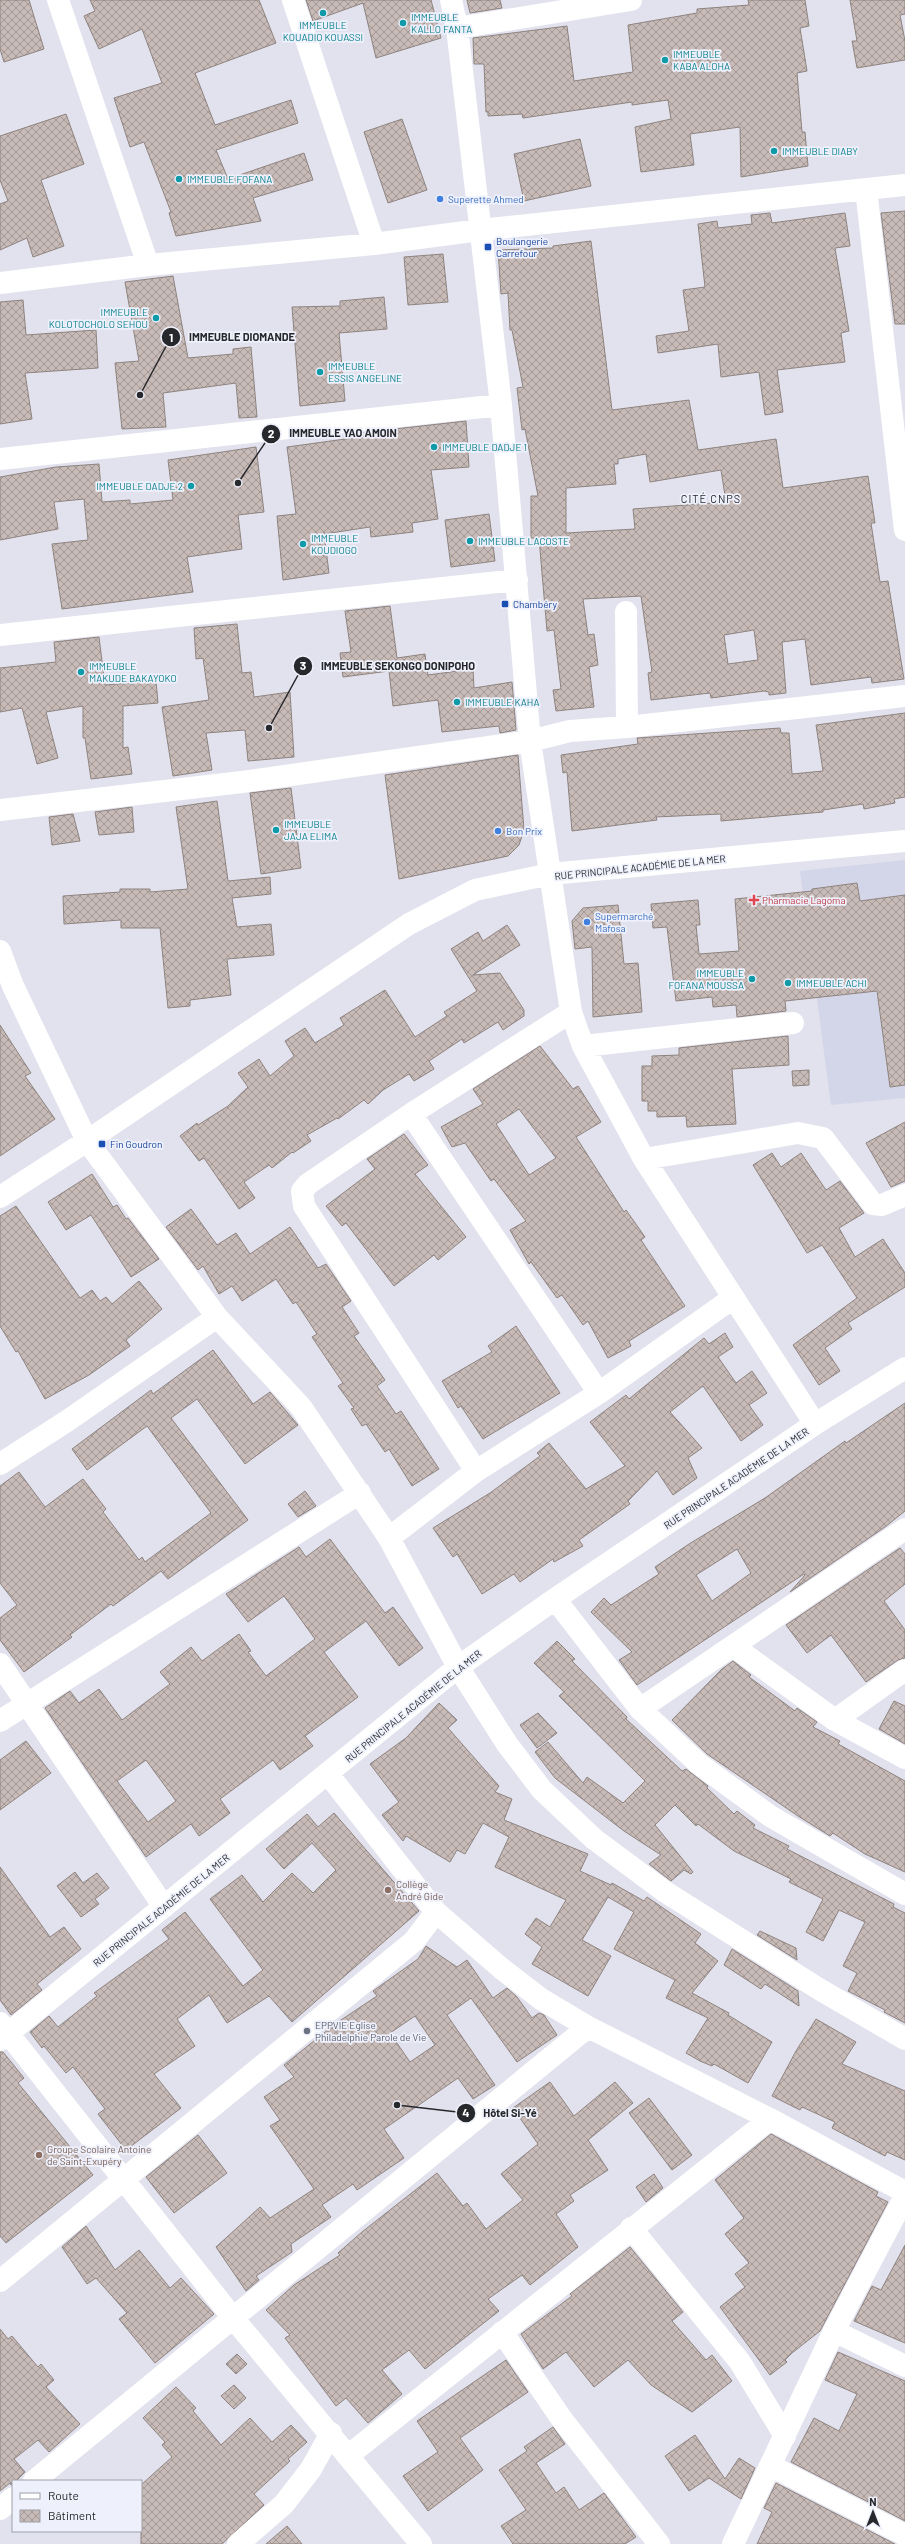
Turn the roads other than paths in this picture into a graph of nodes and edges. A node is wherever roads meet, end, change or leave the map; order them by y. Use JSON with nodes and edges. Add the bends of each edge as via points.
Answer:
{"nodes":[{"id":1,"x":58,"y":0,"type":"edge"},
{"id":2,"x":293,"y":0,"type":"edge"},
{"id":3,"x":451,"y":0,"type":"edge"},
{"id":4,"x":631,"y":0,"type":"edge"},
{"id":5,"x":456,"y":28,"type":"junction"},
{"id":6,"x":905,"y":185,"type":"edge"},
{"id":7,"x":866,"y":188,"type":"junction"},
{"id":8,"x":480,"y":230,"type":"junction"},
{"id":9,"x":374,"y":244,"type":"junction"},
{"id":10,"x":148,"y":265,"type":"junction"},
{"id":11,"x":0,"y":283,"type":"edge"},
{"id":12,"x":501,"y":405,"type":"junction"},
{"id":13,"x":0,"y":459,"type":"edge"},
{"id":14,"x":905,"y":530,"type":"edge"},
{"id":15,"x":516,"y":580,"type":"junction"},
{"id":16,"x":626,"y":612,"type":"dead end"},
{"id":17,"x":0,"y":634,"type":"edge"},
{"id":18,"x":905,"y":696,"type":"edge"},
{"id":19,"x":627,"y":727,"type":"junction"},
{"id":20,"x":530,"y":741,"type":"junction"},
{"id":21,"x":0,"y":810,"type":"edge"},
{"id":22,"x":905,"y":841,"type":"edge"},
{"id":23,"x":550,"y":874,"type":"junction"},
{"id":24,"x":0,"y":952,"type":"edge"},
{"id":25,"x":571,"y":1012,"type":"junction"},
{"id":26,"x":793,"y":1023,"type":"dead end"},
{"id":27,"x":583,"y":1046,"type":"junction"},
{"id":28,"x":411,"y":1114,"type":"junction"},
{"id":29,"x":87,"y":1141,"type":"junction"},
{"id":30,"x":644,"y":1159,"type":"junction"},
{"id":31,"x":905,"y":1195,"type":"edge"},
{"id":32,"x":0,"y":1197,"type":"edge"},
{"id":33,"x":733,"y":1298,"type":"junction"},
{"id":34,"x":217,"y":1317,"type":"junction"},
{"id":35,"x":905,"y":1368,"type":"edge"},
{"id":36,"x":599,"y":1393,"type":"junction"},
{"id":37,"x":815,"y":1424,"type":"junction"},
{"id":38,"x":0,"y":1464,"type":"edge"},
{"id":39,"x":476,"y":1471,"type":"junction"},
{"id":40,"x":360,"y":1493,"type":"junction"},
{"id":41,"x":905,"y":1529,"type":"edge"},
{"id":42,"x":389,"y":1538,"type":"junction"},
{"id":43,"x":555,"y":1599,"type":"junction"},
{"id":44,"x":733,"y":1646,"type":"junction"},
{"id":45,"x":0,"y":1664,"type":"edge"},
{"id":46,"x":458,"y":1667,"type":"junction"},
{"id":47,"x":905,"y":1670,"type":"edge"},
{"id":48,"x":26,"y":1705,"type":"junction"},
{"id":49,"x":640,"y":1709,"type":"junction"},
{"id":50,"x":835,"y":1720,"type":"junction"},
{"id":51,"x":0,"y":1722,"type":"edge"},
{"id":52,"x":905,"y":1758,"type":"edge"},
{"id":53,"x":328,"y":1774,"type":"junction"},
{"id":54,"x":905,"y":1894,"type":"edge"},
{"id":55,"x":164,"y":1907,"type":"junction"},
{"id":56,"x":436,"y":1912,"type":"junction"},
{"id":57,"x":588,"y":2027,"type":"junction"},
{"id":58,"x":3,"y":2033,"type":"edge"},
{"id":59,"x":905,"y":2039,"type":"edge"},
{"id":60,"x":770,"y":2119,"type":"junction"},
{"id":61,"x":124,"y":2180,"type":"junction"},
{"id":62,"x":905,"y":2192,"type":"edge"},
{"id":63,"x":905,"y":2196,"type":"edge"},
{"id":64,"x":631,"y":2228,"type":"junction"},
{"id":65,"x":0,"y":2281,"type":"edge"},
{"id":66,"x":233,"y":2318,"type":"junction"},
{"id":67,"x":834,"y":2331,"type":"junction"},
{"id":68,"x":502,"y":2332,"type":"junction"},
{"id":69,"x":905,"y":2366,"type":"edge"},
{"id":70,"x":331,"y":2433,"type":"junction"},
{"id":71,"x":785,"y":2436,"type":"junction"},
{"id":72,"x":349,"y":2455,"type":"junction"},
{"id":73,"x":771,"y":2466,"type":"junction"},
{"id":74,"x":35,"y":2480,"type":"edge"},
{"id":75,"x":12,"y":2499,"type":"edge"},
{"id":76,"x":0,"y":2509,"type":"edge"},
{"id":77,"x":905,"y":2535,"type":"edge"},
{"id":78,"x":238,"y":2544,"type":"edge"},
{"id":79,"x":421,"y":2544,"type":"edge"},
{"id":80,"x":659,"y":2544,"type":"edge"},
{"id":81,"x":732,"y":2544,"type":"edge"}],
"edges":[{"from":1,"to":10,"type":"street"},
{"from":2,"to":9,"type":"street"},
{"from":3,"to":5,"type":"street"},
{"from":4,"to":5,"type":"street"},
{"from":5,"to":8,"type":"street"},
{"from":6,"to":7,"type":"street"},
{"from":7,"to":8,"type":"street"},
{"from":7,"to":14,"type":"street"},
{"from":8,"to":9,"type":"street"},
{"from":8,"to":12,"type":"street"},
{"from":9,"to":10,"type":"street"},
{"from":10,"to":11,"type":"street"},
{"from":12,"to":13,"type":"street"},
{"from":12,"to":15,"type":"street"},
{"from":15,"to":17,"type":"street"},
{"from":15,"to":20,"type":"street"},
{"from":16,"to":19,"type":"street"},
{"from":18,"to":19,"type":"street"},
{"from":19,"to":20,"type":"street","via":[[570,731]]},
{"from":20,"to":21,"type":"street","via":[[242,782]]},
{"from":20,"to":23,"type":"street"},
{"from":22,"to":23,"type":"street","name":"RUE PRINCIPALE ACADÉMIE DE LA MER"},
{"from":23,"to":25,"type":"street","name":"RUE PRINCIPALE ACADÉMIE DE LA MER"},
{"from":23,"to":29,"type":"street","via":[[475,890],[409,924]]},
{"from":24,"to":29,"type":"street","via":[[13,986]]},
{"from":25,"to":27,"type":"street","name":"RUE PRINCIPALE ACADÉMIE DE LA MER"},
{"from":25,"to":28,"type":"street"},
{"from":26,"to":27,"type":"street"},
{"from":27,"to":30,"type":"street","name":"RUE PRINCIPALE ACADÉMIE DE LA MER"},
{"from":28,"to":36,"type":"street"},
{"from":28,"to":39,"type":"street","via":[[308,1184],[302,1191],[304,1206]]},
{"from":29,"to":32,"type":"street"},
{"from":29,"to":34,"type":"street"},
{"from":30,"to":31,"type":"street","via":[[798,1133],[811,1134],[823,1138],[873,1204],[882,1205]]},
{"from":30,"to":33,"type":"street","name":"RUE PRINCIPALE ACADÉMIE DE LA MER"},
{"from":33,"to":36,"type":"street"},
{"from":33,"to":37,"type":"street","name":"RUE PRINCIPALE ACADÉMIE DE LA MER"},
{"from":34,"to":38,"type":"street"},
{"from":34,"to":40,"type":"street","via":[[301,1407]]},
{"from":35,"to":37,"type":"street"},
{"from":36,"to":39,"type":"street"},
{"from":37,"to":43,"type":"street","name":"RUE PRINCIPALE ACADÉMIE DE LA MER"},
{"from":39,"to":42,"type":"street"},
{"from":40,"to":42,"type":"street"},
{"from":40,"to":48,"type":"street"},
{"from":41,"to":44,"type":"street"},
{"from":42,"to":46,"type":"street"},
{"from":43,"to":46,"type":"street","name":"RUE PRINCIPALE ACADÉMIE DE LA MER"},
{"from":43,"to":49,"type":"street"},
{"from":44,"to":49,"type":"street"},
{"from":44,"to":50,"type":"street"},
{"from":45,"to":48,"type":"street"},
{"from":46,"to":53,"type":"street","name":"RUE PRINCIPALE ACADÉMIE DE LA MER"},
{"from":46,"to":59,"type":"street","via":[[507,1744],[542,1790],[594,1839],[664,1891],[819,1989]]},
{"from":47,"to":50,"type":"street"},
{"from":48,"to":51,"type":"street"},
{"from":48,"to":55,"type":"street"},
{"from":49,"to":54,"type":"street","via":[[699,1764],[770,1816]]},
{"from":50,"to":52,"type":"street"},
{"from":53,"to":55,"type":"street","name":"RUE PRINCIPALE ACADÉMIE DE LA MER"},
{"from":53,"to":56,"type":"street"},
{"from":55,"to":58,"type":"street","name":"RUE PRINCIPALE ACADÉMIE DE LA MER"},
{"from":56,"to":57,"type":"street","via":[[502,1969],[542,1999]]},
{"from":56,"to":61,"type":"street","via":[[414,1941]]},
{"from":57,"to":60,"type":"street"},
{"from":57,"to":66,"type":"street"},
{"from":58,"to":61,"type":"street"},
{"from":60,"to":62,"type":"street"},
{"from":60,"to":64,"type":"street"},
{"from":61,"to":65,"type":"street"},
{"from":61,"to":66,"type":"street"},
{"from":63,"to":67,"type":"street"},
{"from":64,"to":68,"type":"street"},
{"from":64,"to":71,"type":"street","via":[[740,2362]]},
{"from":66,"to":70,"type":"street"},
{"from":66,"to":74,"type":"street"},
{"from":67,"to":69,"type":"street"},
{"from":67,"to":71,"type":"street"},
{"from":68,"to":72,"type":"street"},
{"from":68,"to":80,"type":"street","via":[[561,2418]]},
{"from":70,"to":72,"type":"street"},
{"from":70,"to":78,"type":"street","via":[[311,2469],[284,2504]]},
{"from":71,"to":73,"type":"street"},
{"from":72,"to":79,"type":"street"},
{"from":73,"to":77,"type":"street"},
{"from":73,"to":81,"type":"street"},
{"from":75,"to":76,"type":"street"}]}
